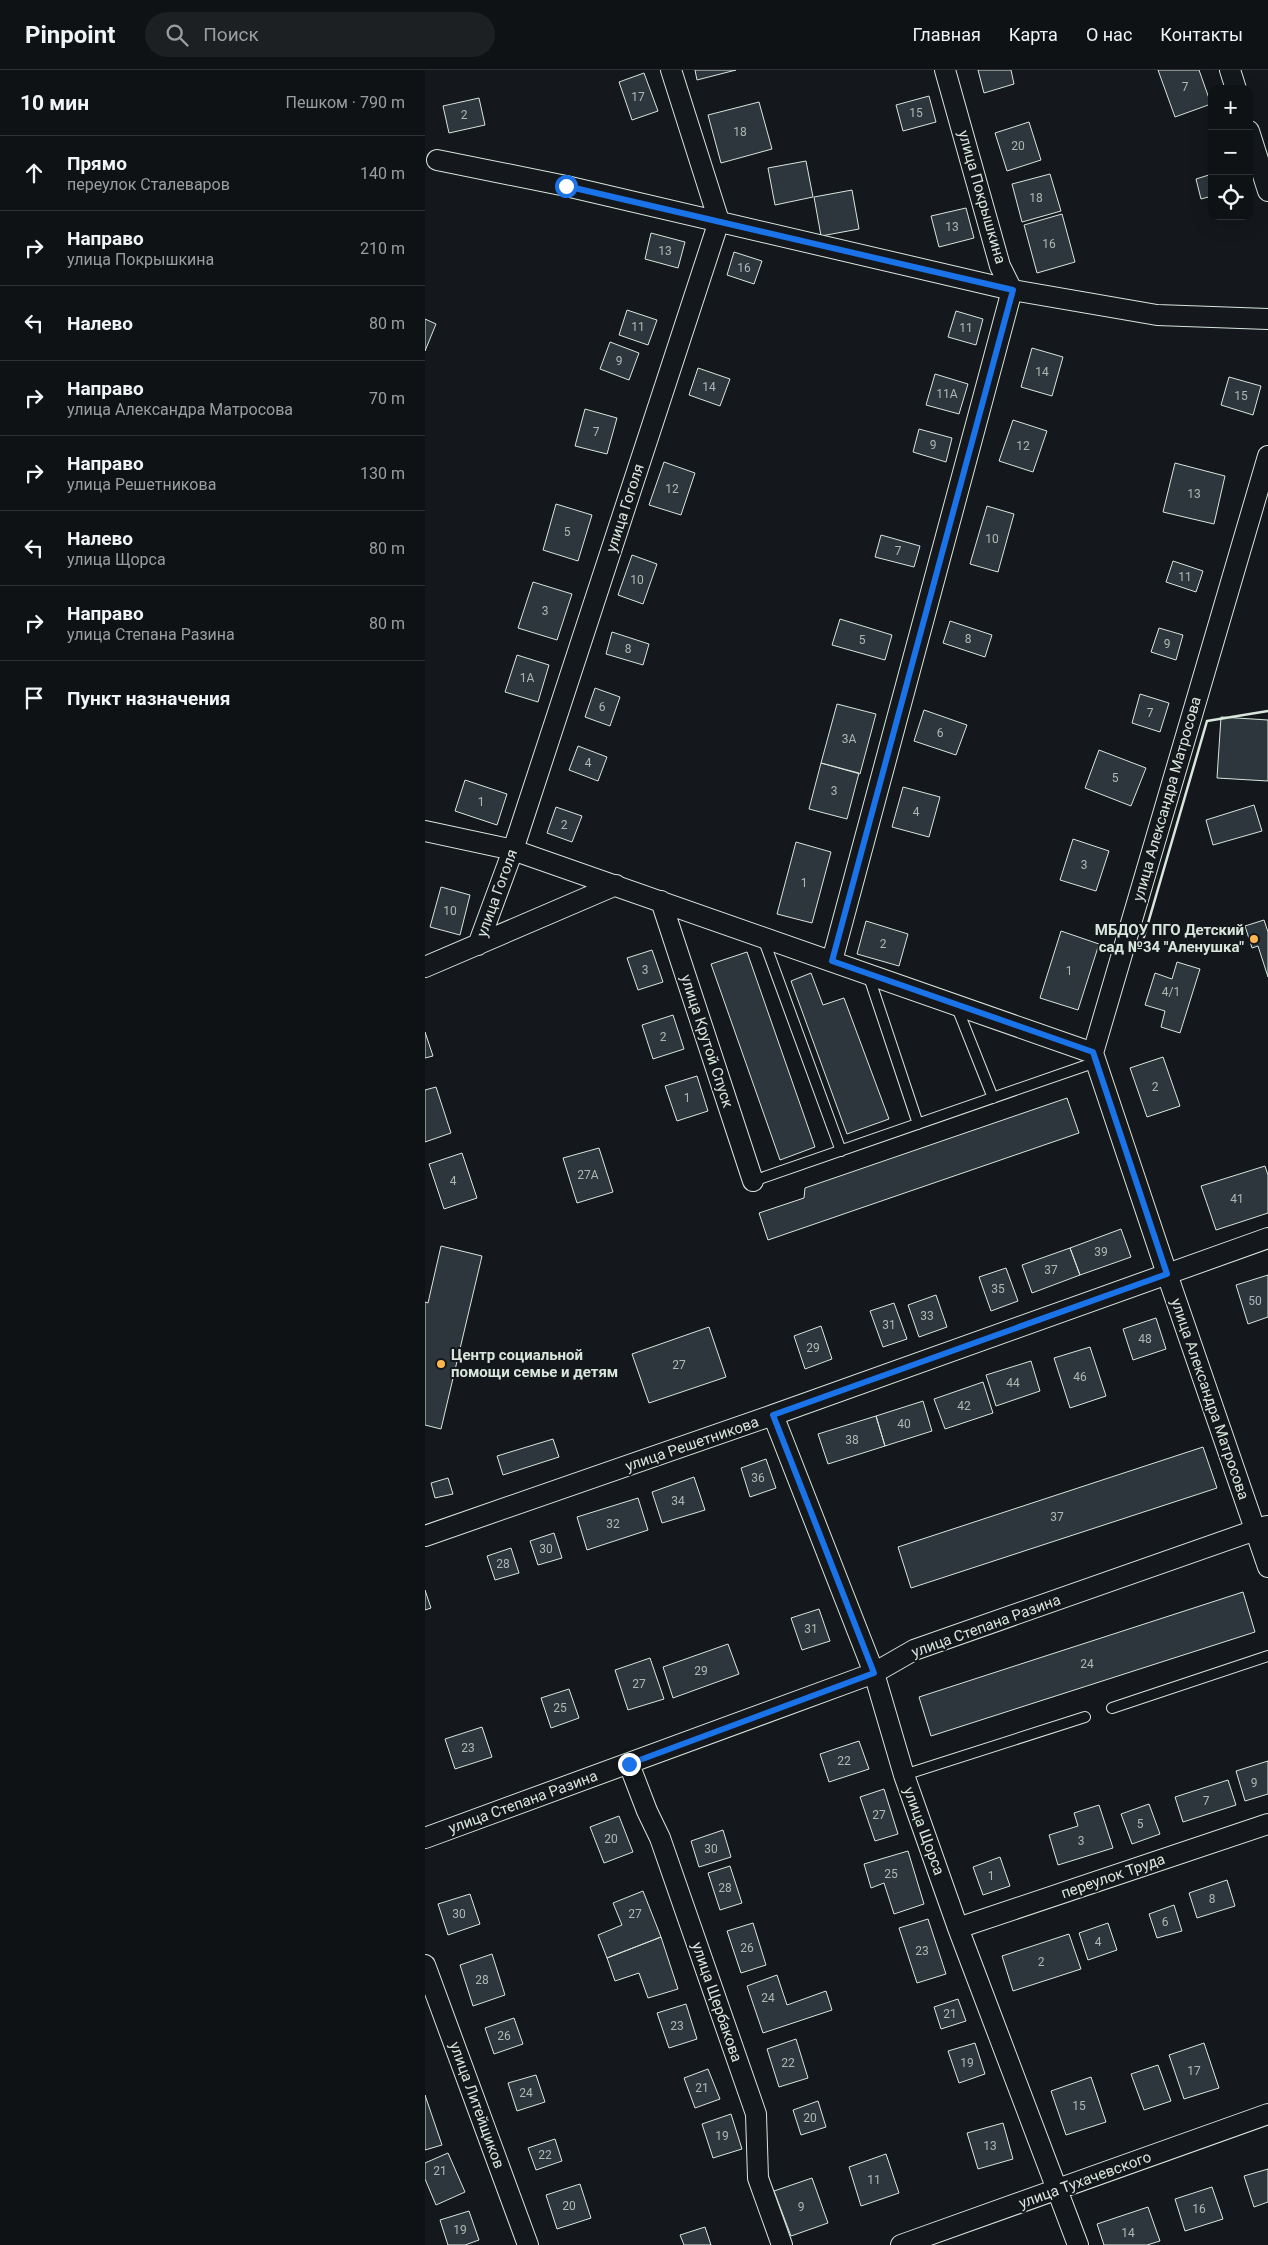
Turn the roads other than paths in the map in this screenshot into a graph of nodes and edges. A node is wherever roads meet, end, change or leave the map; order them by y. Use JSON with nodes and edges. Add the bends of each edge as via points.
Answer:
{"nodes":[{"id":1,"x":671,"y":70,"type":"edge"},
{"id":2,"x":945,"y":70,"type":"edge"},
{"id":3,"x":1231,"y":70,"type":"edge"},
{"id":4,"x":1235,"y":85,"type":"edge"},
{"id":5,"x":1253,"y":144,"type":"edge"},
{"id":6,"x":429,"y":159,"type":"edge"},
{"id":7,"x":1268,"y":191,"type":"edge"},
{"id":8,"x":719,"y":221,"type":"junction"},
{"id":9,"x":1013,"y":290,"type":"junction"},
{"id":10,"x":1268,"y":319,"type":"edge"},
{"id":11,"x":1268,"y":456,"type":"edge"},
{"id":12,"x":425,"y":831,"type":"edge"},
{"id":13,"x":513,"y":850,"type":"junction"},
{"id":14,"x":616,"y":885,"type":"junction"},
{"id":15,"x":661,"y":901,"type":"junction"},
{"id":16,"x":763,"y":937,"type":"junction"},
{"id":17,"x":478,"y":945,"type":"junction"},
{"id":18,"x":832,"y":961,"type":"junction"},
{"id":19,"x":425,"y":967,"type":"edge"},
{"id":20,"x":867,"y":974,"type":"junction"},
{"id":21,"x":956,"y":1004,"type":"junction"},
{"id":22,"x":1095,"y":1057,"type":"junction"},
{"id":23,"x":993,"y":1098,"type":"junction"},
{"id":24,"x":918,"y":1124,"type":"junction"},
{"id":25,"x":841,"y":1151,"type":"junction"},
{"id":26,"x":753,"y":1181,"type":"joint"},
{"id":27,"x":1268,"y":1238,"type":"edge"},
{"id":28,"x":1167,"y":1274,"type":"junction"},
{"id":29,"x":773,"y":1415,"type":"junction"},
{"id":30,"x":1261,"y":1528,"type":"edge"},
{"id":31,"x":425,"y":1536,"type":"edge"},
{"id":32,"x":1268,"y":1567,"type":"edge"},
{"id":33,"x":1268,"y":1656,"type":"edge"},
{"id":34,"x":874,"y":1673,"type":"junction"},
{"id":35,"x":1112,"y":1708,"type":"dead end"},
{"id":36,"x":1085,"y":1717,"type":"dead end"},
{"id":37,"x":629,"y":1764,"type":"junction"},
{"id":38,"x":904,"y":1775,"type":"junction"},
{"id":39,"x":1268,"y":1824,"type":"edge"},
{"id":40,"x":425,"y":1838,"type":"edge"},
{"id":41,"x":958,"y":1928,"type":"junction"},
{"id":42,"x":425,"y":1965,"type":"edge"},
{"id":43,"x":1268,"y":2114,"type":"edge"},
{"id":44,"x":1058,"y":2189,"type":"junction"},
{"id":45,"x":528,"y":2245,"type":"edge"},
{"id":46,"x":782,"y":2245,"type":"edge"},
{"id":47,"x":901,"y":2245,"type":"edge"},
{"id":48,"x":1078,"y":2245,"type":"edge"}],
"edges":[{"from":1,"to":8,"type":"street"},
{"from":2,"to":9,"type":"street","name":"улица Покрышкина","via":[[1000,266]]},
{"from":3,"to":4,"type":"street"},
{"from":5,"to":7,"type":"street"},
{"from":6,"to":8,"type":"street"},
{"from":8,"to":9,"type":"street"},
{"from":8,"to":13,"type":"street","name":"улица Гоголя"},
{"from":9,"to":10,"type":"street","via":[[1157,315]]},
{"from":9,"to":18,"type":"street"},
{"from":11,"to":22,"type":"street","name":"улица Александра Матросова"},
{"from":12,"to":13,"type":"street"},
{"from":13,"to":14,"type":"street"},
{"from":13,"to":17,"type":"street","name":"улица Гоголя"},
{"from":14,"to":15,"type":"street"},
{"from":14,"to":17,"type":"street"},
{"from":15,"to":16,"type":"street"},
{"from":15,"to":26,"type":"street","name":"улица Крутой Спуск"},
{"from":16,"to":18,"type":"street"},
{"from":16,"to":25,"type":"lane"},
{"from":17,"to":19,"type":"street"},
{"from":18,"to":20,"type":"street"},
{"from":20,"to":21,"type":"street"},
{"from":20,"to":24,"type":"lane"},
{"from":21,"to":22,"type":"street"},
{"from":21,"to":23,"type":"lane"},
{"from":22,"to":23,"type":"lane"},
{"from":22,"to":28,"type":"street","name":"улица Александра Матросова"},
{"from":23,"to":24,"type":"lane"},
{"from":24,"to":25,"type":"lane"},
{"from":25,"to":26,"type":"lane"},
{"from":27,"to":28,"type":"street","name":"улица Решетникова"},
{"from":28,"to":29,"type":"street","name":"улица Решетникова"},
{"from":28,"to":30,"type":"street","name":"улица Александра Матросова"},
{"from":29,"to":31,"type":"street","name":"улица Решетникова"},
{"from":29,"to":34,"type":"street","name":"улица Щорса"},
{"from":30,"to":32,"type":"street","name":"улица Александра Матросова"},
{"from":30,"to":34,"type":"street","name":"улица Степана Разина","via":[[914,1650]]},
{"from":33,"to":35,"type":"lane"},
{"from":34,"to":37,"type":"street","name":"улица Степана Разина"},
{"from":34,"to":38,"type":"street","name":"улица Щорса"},
{"from":36,"to":38,"type":"lane"},
{"from":37,"to":40,"type":"street","name":"улица Степана Разина"},
{"from":37,"to":46,"type":"street","name":"улица Щербакова","via":[[660,1838],[756,2114],[758,2178]]},
{"from":38,"to":41,"type":"street","name":"улица Щорса"},
{"from":39,"to":41,"type":"street","name":"переулок Труда"},
{"from":41,"to":44,"type":"street","name":"улица Щорса"},
{"from":42,"to":45,"type":"street","name":"улица Литейщиков"},
{"from":43,"to":44,"type":"street","name":"улица Тухачевского"},
{"from":44,"to":47,"type":"street","name":"улица Тухачевского"},
{"from":44,"to":48,"type":"street","name":"улица Щорса"}]}
